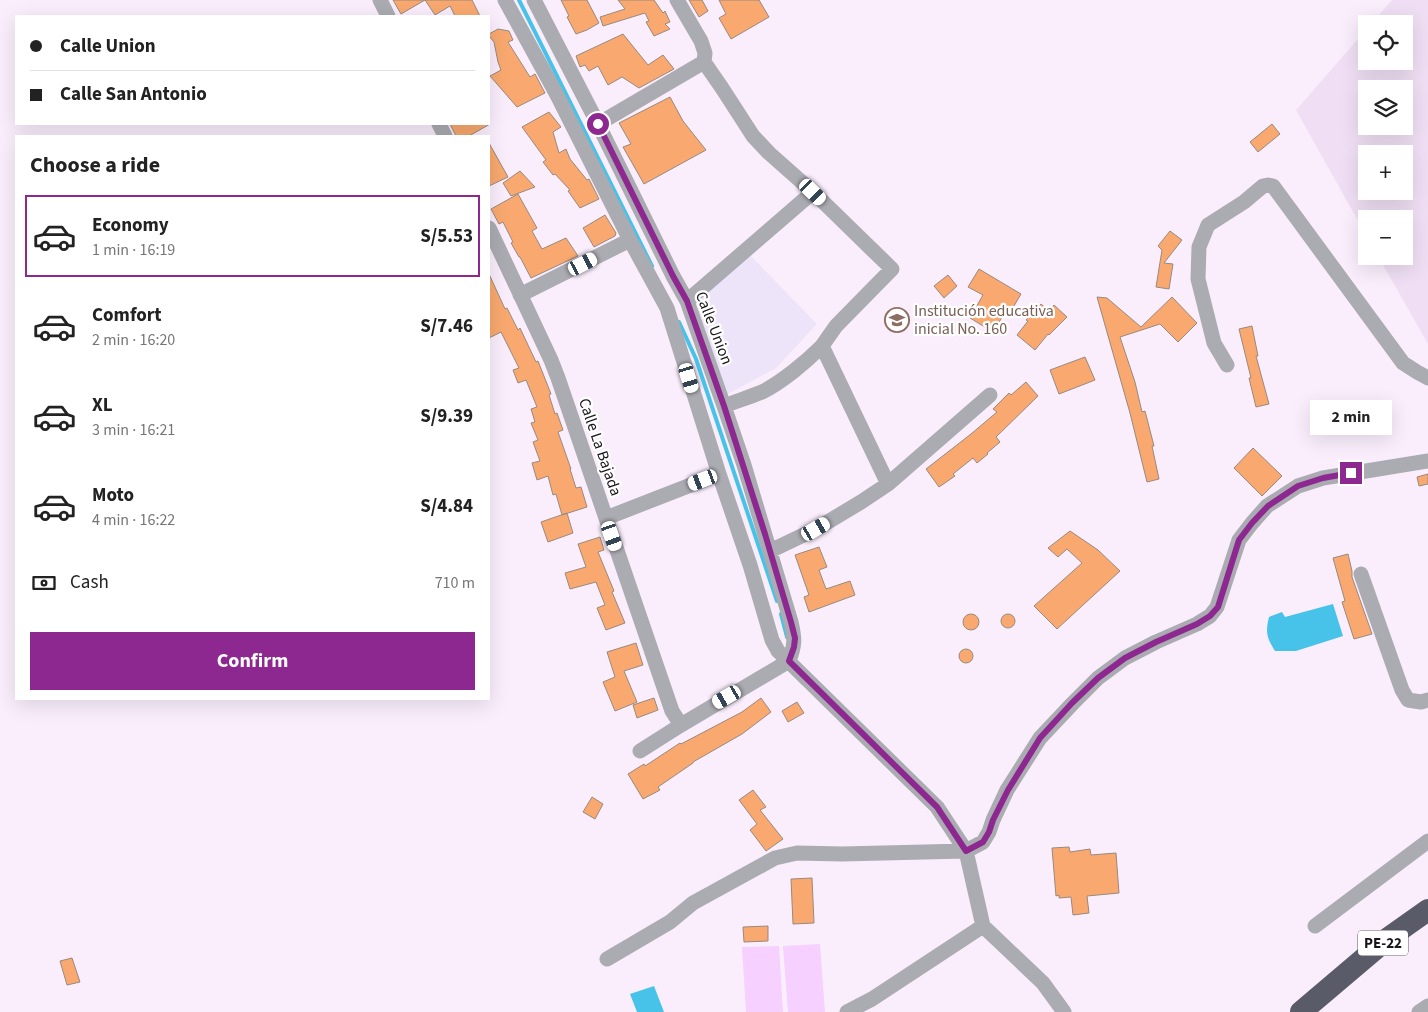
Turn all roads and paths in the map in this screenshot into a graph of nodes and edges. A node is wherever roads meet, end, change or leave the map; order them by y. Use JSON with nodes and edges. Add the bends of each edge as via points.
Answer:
{"nodes":[{"id":1,"x":380,"y":0,"type":"edge"},
{"id":2,"x":505,"y":0,"type":"edge"},
{"id":3,"x":534,"y":0,"type":"edge"},
{"id":4,"x":678,"y":0,"type":"edge"},
{"id":5,"x":388,"y":15,"type":"edge"},
{"id":6,"x":704,"y":62,"type":"junction"},
{"id":7,"x":598,"y":124,"type":"junction"},
{"id":8,"x":813,"y":192,"type":"junction"},
{"id":9,"x":490,"y":230,"type":"edge"},
{"id":10,"x":630,"y":240,"type":"junction"},
{"id":11,"x":520,"y":295,"type":"junction"},
{"id":12,"x":687,"y":301,"type":"junction"},
{"id":13,"x":822,"y":346,"type":"junction"},
{"id":14,"x":1227,"y":365,"type":"dead end"},
{"id":15,"x":1428,"y":378,"type":"edge"},
{"id":16,"x":990,"y":395,"type":"dead end"},
{"id":17,"x":724,"y":406,"type":"junction"},
{"id":18,"x":1428,"y":461,"type":"edge"},
{"id":19,"x":719,"y":474,"type":"junction"},
{"id":20,"x":888,"y":484,"type":"junction"},
{"id":21,"x":606,"y":518,"type":"junction"},
{"id":22,"x":770,"y":551,"type":"junction"},
{"id":23,"x":1361,"y":574,"type":"dead end"},
{"id":24,"x":789,"y":661,"type":"junction"},
{"id":25,"x":1428,"y":700,"type":"edge"},
{"id":26,"x":681,"y":724,"type":"junction"},
{"id":27,"x":640,"y":751,"type":"dead end"},
{"id":28,"x":1428,"y":841,"type":"edge"},
{"id":29,"x":966,"y":851,"type":"junction"},
{"id":30,"x":1428,"y":910,"type":"edge"},
{"id":31,"x":983,"y":926,"type":"junction"},
{"id":32,"x":1315,"y":926,"type":"dead end"},
{"id":33,"x":1428,"y":928,"type":"edge"},
{"id":34,"x":607,"y":959,"type":"dead end"},
{"id":35,"x":1340,"y":980,"type":"junction"},
{"id":36,"x":1428,"y":1006,"type":"edge"},
{"id":37,"x":847,"y":1012,"type":"edge"},
{"id":38,"x":1064,"y":1012,"type":"edge"},
{"id":39,"x":1301,"y":1012,"type":"edge"},
{"id":40,"x":1419,"y":1012,"type":"edge"}],
"edges":[{"from":1,"to":5,"type":"street"},
{"from":2,"to":10,"type":"street"},
{"from":3,"to":7,"type":"street","name":"Calle Union"},
{"from":4,"to":6,"type":"street","via":[[701,41]]},
{"from":6,"to":7,"type":"street"},
{"from":6,"to":8,"type":"street","via":[[753,136]]},
{"from":7,"to":12,"type":"street","name":"Calle Union"},
{"from":8,"to":12,"type":"street"},
{"from":8,"to":13,"type":"street","via":[[892,270],[836,326]]},
{"from":9,"to":11,"type":"street","name":"Calle La Bajada"},
{"from":10,"to":11,"type":"street"},
{"from":10,"to":19,"type":"street","via":[[667,308]]},
{"from":11,"to":21,"type":"street","name":"Calle La Bajada","via":[[558,378]]},
{"from":12,"to":17,"type":"street","name":"Calle Union"},
{"from":13,"to":17,"type":"street","via":[[774,385]]},
{"from":13,"to":20,"type":"street"},
{"from":14,"to":15,"type":"street","via":[[1214,343],[1198,279],[1199,247],[1208,225],[1268,185],[1273,186],[1403,362]]},
{"from":16,"to":20,"type":"street"},
{"from":17,"to":22,"type":"street","name":"Calle Union"},
{"from":18,"to":29,"type":"street","via":[[1323,478],[1298,486],[1268,506],[1239,540],[1218,607],[1197,624],[1125,658],[1072,703],[1040,738],[1008,790],[983,842]]},
{"from":19,"to":21,"type":"street"},
{"from":19,"to":24,"type":"street","via":[[772,640]]},
{"from":20,"to":22,"type":"street","via":[[816,529]]},
{"from":21,"to":26,"type":"street","name":"Calle La Bajada","via":[[672,711]]},
{"from":22,"to":24,"type":"street","name":"Calle Union","via":[[795,638]]},
{"from":23,"to":25,"type":"street","via":[[1402,690],[1408,700]]},
{"from":24,"to":26,"type":"street"},
{"from":24,"to":29,"type":"street","via":[[937,807]]},
{"from":26,"to":27,"type":"street"},
{"from":28,"to":32,"type":"street"},
{"from":29,"to":31,"type":"street"},
{"from":29,"to":34,"type":"street","via":[[797,853],[775,858],[693,904],[670,922]]},
{"from":30,"to":35,"type":"highway","number":"PE-22","via":[[1386,939]]},
{"from":31,"to":37,"type":"street"},
{"from":31,"to":38,"type":"street","via":[[1044,983]]},
{"from":33,"to":35,"type":"highway","number":"PE-22"},
{"from":35,"to":39,"type":"highway","number":"PE-22"},
{"from":36,"to":40,"type":"street"}]}
